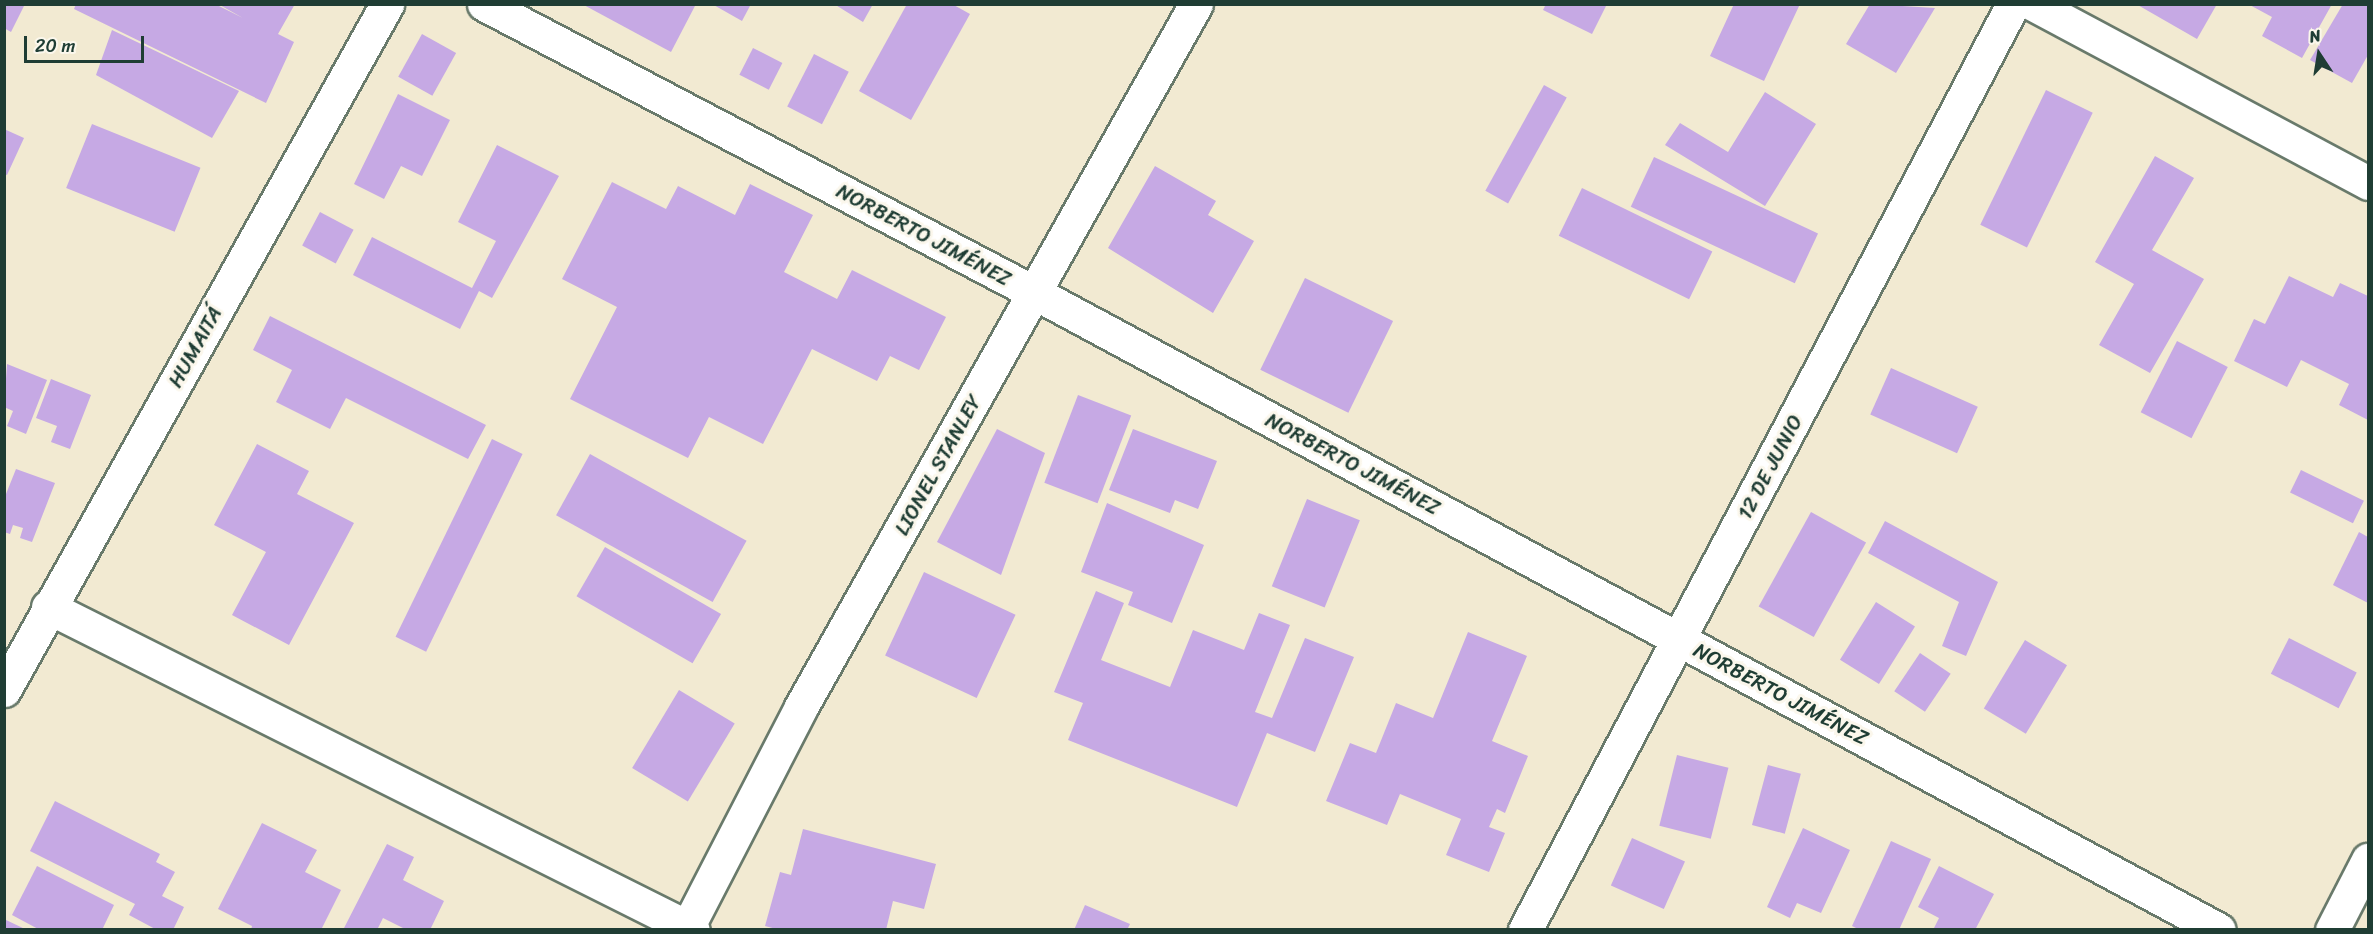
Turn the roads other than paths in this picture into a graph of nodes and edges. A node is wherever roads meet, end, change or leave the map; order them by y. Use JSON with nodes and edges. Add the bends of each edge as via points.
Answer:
{"nodes":[{"id":1,"x":387,"y":4,"type":"edge"},
{"id":2,"x":484,"y":4,"type":"edge"},
{"id":3,"x":1196,"y":4,"type":"edge"},
{"id":4,"x":2013,"y":4,"type":"edge"},
{"id":5,"x":2033,"y":4,"type":"edge"},
{"id":6,"x":2368,"y":183,"type":"edge"},
{"id":7,"x":1035,"y":293,"type":"junction"},
{"id":8,"x":48,"y":607,"type":"junction"},
{"id":9,"x":1679,"y":639,"type":"junction"},
{"id":10,"x":4,"y":690,"type":"edge"},
{"id":11,"x":2368,"y":860,"type":"edge"},
{"id":12,"x":689,"y":929,"type":"edge"},
{"id":13,"x":1526,"y":930,"type":"edge"},
{"id":14,"x":2219,"y":930,"type":"edge"},
{"id":15,"x":2332,"y":930,"type":"edge"}],
"edges":[{"from":1,"to":8,"type":"street","name":"HUMAITÁ"},
{"from":2,"to":7,"type":"street","name":"NORBERTO JIMÉNEZ"},
{"from":3,"to":7,"type":"street","name":"LIONEL STANLEY"},
{"from":4,"to":9,"type":"street","name":"12 DE JUNIO"},
{"from":5,"to":6,"type":"street"},
{"from":7,"to":9,"type":"street","name":"NORBERTO JIMÉNEZ"},
{"from":7,"to":12,"type":"street","name":"LIONEL STANLEY","via":[[801,707]]},
{"from":8,"to":10,"type":"street","name":"HUMAITÁ"},
{"from":8,"to":12,"type":"street"},
{"from":9,"to":13,"type":"street","name":"12 DE JUNIO"},
{"from":9,"to":14,"type":"street","name":"NORBERTO JIMÉNEZ"},
{"from":11,"to":15,"type":"street"}]}
